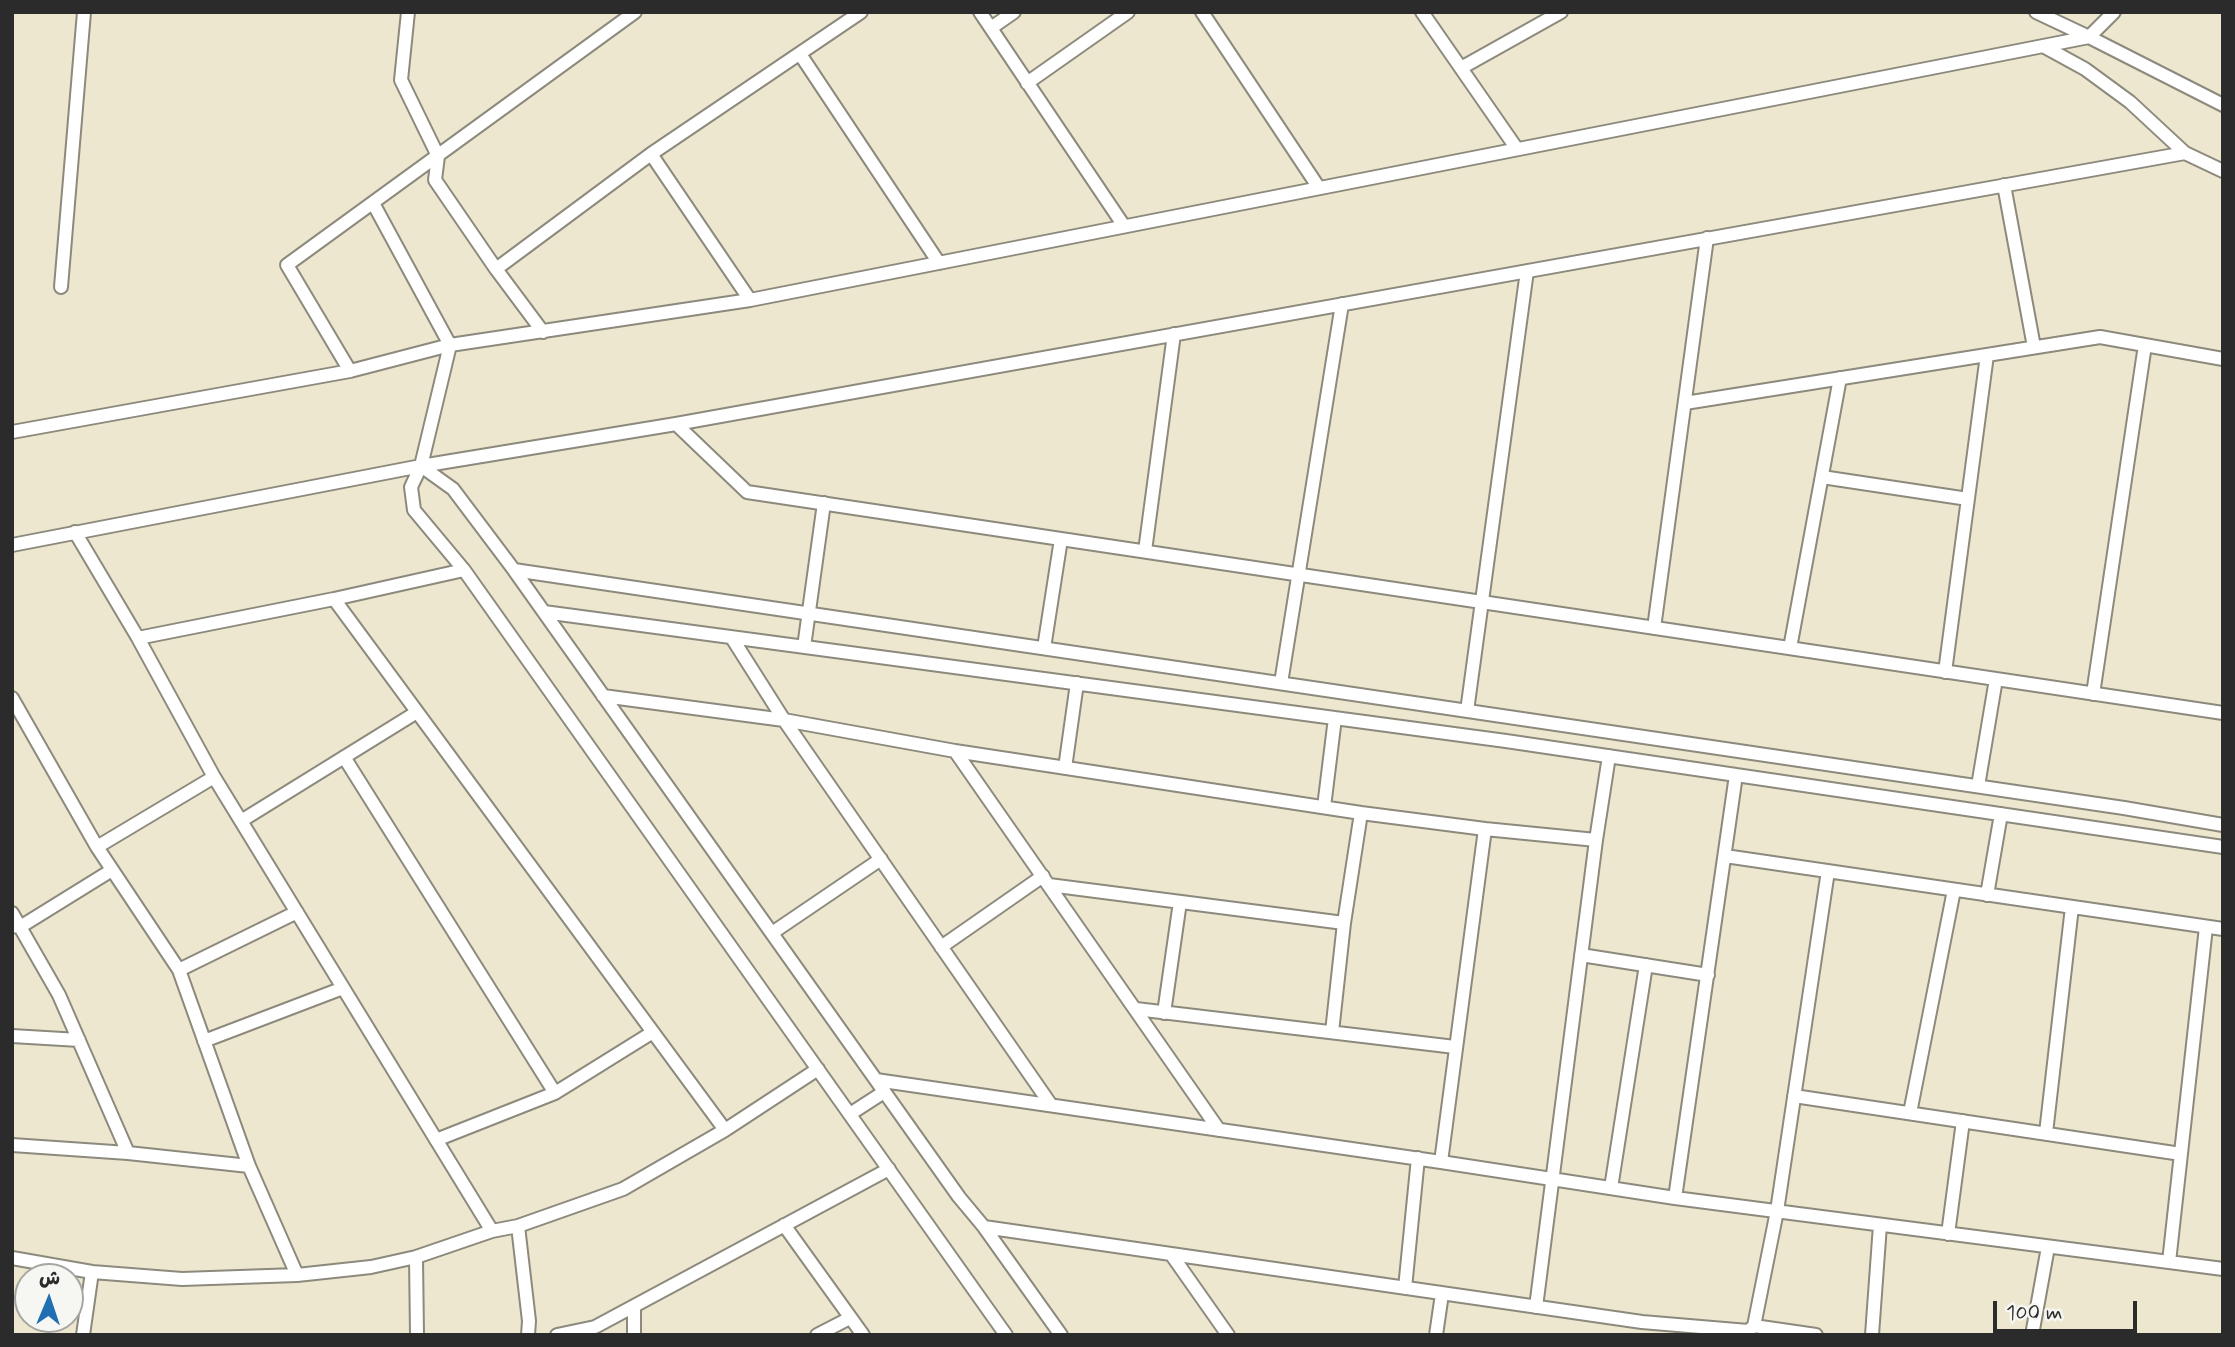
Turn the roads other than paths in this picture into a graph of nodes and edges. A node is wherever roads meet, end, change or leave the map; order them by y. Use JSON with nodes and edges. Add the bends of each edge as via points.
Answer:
{"nodes":[{"id":1,"x":84,"y":12,"type":"edge"},
{"id":2,"x":408,"y":12,"type":"edge"},
{"id":3,"x":635,"y":12,"type":"edge"},
{"id":4,"x":861,"y":12,"type":"edge"},
{"id":5,"x":980,"y":12,"type":"edge"},
{"id":6,"x":1014,"y":12,"type":"edge"},
{"id":7,"x":1128,"y":12,"type":"edge"},
{"id":8,"x":1202,"y":12,"type":"edge"},
{"id":9,"x":1422,"y":12,"type":"edge"},
{"id":10,"x":1561,"y":12,"type":"edge"},
{"id":11,"x":2036,"y":12,"type":"edge"},
{"id":12,"x":2114,"y":12,"type":"edge"},
{"id":13,"x":991,"y":28,"type":"junction"},
{"id":14,"x":2089,"y":37,"type":"junction"},
{"id":15,"x":2043,"y":46,"type":"junction"},
{"id":16,"x":800,"y":54,"type":"junction"},
{"id":17,"x":1461,"y":68,"type":"junction"},
{"id":18,"x":1027,"y":83,"type":"junction"},
{"id":19,"x":2223,"y":104,"type":"edge"},
{"id":20,"x":1517,"y":149,"type":"junction"},
{"id":21,"x":2185,"y":153,"type":"junction"},
{"id":22,"x":651,"y":155,"type":"junction"},
{"id":23,"x":438,"y":156,"type":"junction"},
{"id":24,"x":2223,"y":171,"type":"edge"},
{"id":25,"x":2004,"y":185,"type":"junction"},
{"id":26,"x":1319,"y":188,"type":"junction"},
{"id":27,"x":373,"y":203,"type":"junction"},
{"id":28,"x":1124,"y":226,"type":"junction"},
{"id":29,"x":1707,"y":238,"type":"junction"},
{"id":30,"x":939,"y":263,"type":"junction"},
{"id":31,"x":496,"y":270,"type":"junction"},
{"id":32,"x":1527,"y":271,"type":"junction"},
{"id":33,"x":61,"y":287,"type":"dead end"},
{"id":34,"x":750,"y":300,"type":"junction"},
{"id":35,"x":1342,"y":304,"type":"junction"},
{"id":36,"x":542,"y":332,"type":"junction"},
{"id":37,"x":1174,"y":334,"type":"junction"},
{"id":38,"x":450,"y":345,"type":"junction"},
{"id":39,"x":2145,"y":345,"type":"junction"},
{"id":40,"x":2034,"y":347,"type":"junction"},
{"id":41,"x":1987,"y":355,"type":"junction"},
{"id":42,"x":2223,"y":359,"type":"edge"},
{"id":43,"x":350,"y":371,"type":"junction"},
{"id":44,"x":1840,"y":378,"type":"junction"},
{"id":45,"x":1685,"y":403,"type":"junction"},
{"id":46,"x":676,"y":424,"type":"junction"},
{"id":47,"x":12,"y":432,"type":"edge"},
{"id":48,"x":421,"y":466,"type":"junction"},
{"id":49,"x":1822,"y":477,"type":"junction"},
{"id":50,"x":1968,"y":499,"type":"junction"},
{"id":51,"x":824,"y":503,"type":"junction"},
{"id":52,"x":75,"y":533,"type":"junction"},
{"id":53,"x":1061,"y":539,"type":"junction"},
{"id":54,"x":12,"y":545,"type":"edge"},
{"id":55,"x":1145,"y":551,"type":"junction"},
{"id":56,"x":464,"y":570,"type":"junction"},
{"id":57,"x":514,"y":570,"type":"junction"},
{"id":58,"x":1298,"y":574,"type":"junction"},
{"id":59,"x":334,"y":599,"type":"junction"},
{"id":60,"x":1483,"y":602,"type":"junction"},
{"id":61,"x":544,"y":612,"type":"junction"},
{"id":62,"x":807,"y":614,"type":"junction"},
{"id":63,"x":1654,"y":628,"type":"junction"},
{"id":64,"x":138,"y":638,"type":"junction"},
{"id":65,"x":732,"y":638,"type":"junction"},
{"id":66,"x":804,"y":647,"type":"junction"},
{"id":67,"x":1044,"y":648,"type":"junction"},
{"id":68,"x":1790,"y":648,"type":"junction"},
{"id":69,"x":1945,"y":672,"type":"junction"},
{"id":70,"x":1996,"y":679,"type":"junction"},
{"id":71,"x":1077,"y":683,"type":"junction"},
{"id":72,"x":1281,"y":683,"type":"junction"},
{"id":73,"x":2093,"y":694,"type":"junction"},
{"id":74,"x":603,"y":696,"type":"junction"},
{"id":75,"x":12,"y":698,"type":"edge"},
{"id":76,"x":1467,"y":711,"type":"junction"},
{"id":77,"x":417,"y":712,"type":"junction"},
{"id":78,"x":2223,"y":713,"type":"edge"},
{"id":79,"x":1335,"y":718,"type":"junction"},
{"id":80,"x":785,"y":720,"type":"junction"},
{"id":81,"x":954,"y":751,"type":"junction"},
{"id":82,"x":1609,"y":756,"type":"junction"},
{"id":83,"x":344,"y":757,"type":"junction"},
{"id":84,"x":1065,"y":768,"type":"junction"},
{"id":85,"x":1737,"y":775,"type":"junction"},
{"id":86,"x":214,"y":777,"type":"junction"},
{"id":87,"x":1978,"y":786,"type":"junction"},
{"id":88,"x":1324,"y":807,"type":"junction"},
{"id":89,"x":1362,"y":813,"type":"junction"},
{"id":90,"x":2001,"y":814,"type":"junction"},
{"id":91,"x":241,"y":821,"type":"junction"},
{"id":92,"x":2223,"y":825,"type":"edge"},
{"id":93,"x":1485,"y":829,"type":"junction"},
{"id":94,"x":1596,"y":840,"type":"junction"},
{"id":95,"x":97,"y":847,"type":"junction"},
{"id":96,"x":2223,"y":847,"type":"edge"},
{"id":97,"x":1725,"y":856,"type":"junction"},
{"id":98,"x":881,"y":859,"type":"junction"},
{"id":99,"x":112,"y":870,"type":"junction"},
{"id":100,"x":1828,"y":871,"type":"junction"},
{"id":101,"x":1046,"y":881,"type":"junction"},
{"id":102,"x":1954,"y":890,"type":"junction"},
{"id":103,"x":1987,"y":895,"type":"junction"},
{"id":104,"x":1180,"y":902,"type":"junction"},
{"id":105,"x":2072,"y":907,"type":"junction"},
{"id":106,"x":296,"y":912,"type":"junction"},
{"id":107,"x":12,"y":913,"type":"edge"},
{"id":108,"x":1344,"y":923,"type":"junction"},
{"id":109,"x":16,"y":927,"type":"edge"},
{"id":110,"x":2206,"y":927,"type":"junction"},
{"id":111,"x":2223,"y":929,"type":"edge"},
{"id":112,"x":772,"y":933,"type":"junction"},
{"id":113,"x":941,"y":947,"type":"junction"},
{"id":114,"x":1581,"y":955,"type":"junction"},
{"id":115,"x":1646,"y":965,"type":"junction"},
{"id":116,"x":179,"y":970,"type":"junction"},
{"id":117,"x":1707,"y":975,"type":"junction"},
{"id":118,"x":343,"y":988,"type":"junction"},
{"id":119,"x":1136,"y":1009,"type":"junction"},
{"id":120,"x":1164,"y":1013,"type":"junction"},
{"id":121,"x":653,"y":1032,"type":"junction"},
{"id":122,"x":1332,"y":1032,"type":"junction"},
{"id":123,"x":12,"y":1036,"type":"edge"},
{"id":124,"x":79,"y":1040,"type":"junction"},
{"id":125,"x":204,"y":1041,"type":"junction"},
{"id":126,"x":1455,"y":1047,"type":"junction"},
{"id":127,"x":818,"y":1069,"type":"junction"},
{"id":128,"x":876,"y":1080,"type":"junction"},
{"id":129,"x":884,"y":1092,"type":"junction"},
{"id":130,"x":555,"y":1093,"type":"junction"},
{"id":131,"x":1794,"y":1096,"type":"junction"},
{"id":132,"x":1051,"y":1105,"type":"junction"},
{"id":133,"x":1910,"y":1113,"type":"junction"},
{"id":134,"x":850,"y":1114,"type":"junction"},
{"id":135,"x":1963,"y":1121,"type":"junction"},
{"id":136,"x":725,"y":1130,"type":"junction"},
{"id":137,"x":1219,"y":1130,"type":"junction"},
{"id":138,"x":2046,"y":1133,"type":"junction"},
{"id":139,"x":436,"y":1140,"type":"junction"},
{"id":140,"x":12,"y":1145,"type":"edge"},
{"id":141,"x":128,"y":1153,"type":"junction"},
{"id":142,"x":2181,"y":1154,"type":"junction"},
{"id":143,"x":1418,"y":1158,"type":"junction"},
{"id":144,"x":1441,"y":1162,"type":"junction"},
{"id":145,"x":249,"y":1166,"type":"junction"},
{"id":146,"x":889,"y":1169,"type":"junction"},
{"id":147,"x":1552,"y":1179,"type":"junction"},
{"id":148,"x":1611,"y":1188,"type":"junction"},
{"id":149,"x":1675,"y":1198,"type":"junction"},
{"id":150,"x":1777,"y":1211,"type":"junction"},
{"id":151,"x":1880,"y":1225,"type":"junction"},
{"id":152,"x":518,"y":1226,"type":"junction"},
{"id":153,"x":784,"y":1226,"type":"junction"},
{"id":154,"x":984,"y":1227,"type":"junction"},
{"id":155,"x":492,"y":1231,"type":"junction"},
{"id":156,"x":1948,"y":1234,"type":"junction"},
{"id":157,"x":2048,"y":1247,"type":"junction"},
{"id":158,"x":1171,"y":1254,"type":"junction"},
{"id":159,"x":416,"y":1257,"type":"junction"},
{"id":160,"x":12,"y":1258,"type":"edge"},
{"id":161,"x":2169,"y":1262,"type":"junction"},
{"id":162,"x":2223,"y":1269,"type":"edge"},
{"id":163,"x":92,"y":1272,"type":"junction"},
{"id":164,"x":297,"y":1275,"type":"junction"},
{"id":165,"x":1405,"y":1288,"type":"junction"},
{"id":166,"x":1442,"y":1294,"type":"junction"},
{"id":167,"x":634,"y":1306,"type":"junction"},
{"id":168,"x":1536,"y":1307,"type":"junction"},
{"id":169,"x":850,"y":1318,"type":"junction"},
{"id":170,"x":1641,"y":1328,"type":"edge"},
{"id":171,"x":1750,"y":1331,"type":"edge"},
{"id":172,"x":83,"y":1335,"type":"edge"},
{"id":173,"x":417,"y":1335,"type":"edge"},
{"id":174,"x":528,"y":1335,"type":"edge"},
{"id":175,"x":557,"y":1335,"type":"edge"},
{"id":176,"x":634,"y":1335,"type":"edge"},
{"id":177,"x":817,"y":1335,"type":"edge"},
{"id":178,"x":863,"y":1335,"type":"edge"},
{"id":179,"x":1006,"y":1335,"type":"edge"},
{"id":180,"x":1061,"y":1335,"type":"edge"},
{"id":181,"x":1228,"y":1335,"type":"edge"},
{"id":182,"x":1436,"y":1335,"type":"edge"},
{"id":183,"x":1816,"y":1335,"type":"edge"},
{"id":184,"x":1872,"y":1335,"type":"edge"},
{"id":185,"x":2032,"y":1335,"type":"edge"}],
"edges":[{"from":1,"to":33,"type":"street"},
{"from":2,"to":23,"type":"street","via":[[401,80]]},
{"from":3,"to":23,"type":"street"},
{"from":4,"to":16,"type":"street"},
{"from":5,"to":13,"type":"street"},
{"from":6,"to":13,"type":"street"},
{"from":7,"to":18,"type":"street"},
{"from":8,"to":26,"type":"street"},
{"from":9,"to":17,"type":"street"},
{"from":10,"to":17,"type":"street"},
{"from":11,"to":14,"type":"street"},
{"from":12,"to":14,"type":"street"},
{"from":13,"to":18,"type":"street"},
{"from":14,"to":15,"type":"street"},
{"from":14,"to":19,"type":"street"},
{"from":15,"to":20,"type":"street"},
{"from":15,"to":21,"type":"street","via":[[2130,102]]},
{"from":16,"to":22,"type":"street"},
{"from":16,"to":30,"type":"street"},
{"from":17,"to":20,"type":"street"},
{"from":18,"to":28,"type":"street"},
{"from":20,"to":26,"type":"street"},
{"from":21,"to":24,"type":"street"},
{"from":21,"to":25,"type":"street"},
{"from":22,"to":31,"type":"street"},
{"from":22,"to":34,"type":"street"},
{"from":23,"to":27,"type":"street"},
{"from":23,"to":31,"type":"street","via":[[435,180]]},
{"from":25,"to":29,"type":"street"},
{"from":25,"to":40,"type":"street"},
{"from":26,"to":28,"type":"street"},
{"from":27,"to":38,"type":"street"},
{"from":27,"to":43,"type":"street","via":[[288,265]]},
{"from":28,"to":30,"type":"street"},
{"from":29,"to":32,"type":"street"},
{"from":29,"to":45,"type":"street"},
{"from":30,"to":34,"type":"street"},
{"from":31,"to":36,"type":"street"},
{"from":32,"to":35,"type":"street"},
{"from":32,"to":60,"type":"street"},
{"from":34,"to":36,"type":"street"},
{"from":35,"to":37,"type":"street"},
{"from":35,"to":58,"type":"street"},
{"from":36,"to":38,"type":"street"},
{"from":37,"to":46,"type":"street"},
{"from":37,"to":55,"type":"street"},
{"from":38,"to":43,"type":"street"},
{"from":38,"to":48,"type":"street"},
{"from":39,"to":40,"type":"street","via":[[2100,337]]},
{"from":39,"to":42,"type":"street"},
{"from":39,"to":73,"type":"street"},
{"from":40,"to":41,"type":"street"},
{"from":41,"to":44,"type":"street"},
{"from":41,"to":50,"type":"street"},
{"from":43,"to":47,"type":"street"},
{"from":44,"to":45,"type":"street"},
{"from":44,"to":49,"type":"street"},
{"from":45,"to":63,"type":"street"},
{"from":46,"to":48,"type":"street"},
{"from":46,"to":51,"type":"street","via":[[747,492]]},
{"from":48,"to":52,"type":"street"},
{"from":48,"to":56,"type":"street","via":[[411,487],[414,510]]},
{"from":48,"to":57,"type":"street","via":[[453,489]]},
{"from":49,"to":50,"type":"street"},
{"from":49,"to":68,"type":"street"},
{"from":50,"to":69,"type":"street"},
{"from":51,"to":53,"type":"street"},
{"from":51,"to":62,"type":"street"},
{"from":52,"to":54,"type":"street"},
{"from":52,"to":64,"type":"street"},
{"from":53,"to":55,"type":"street"},
{"from":53,"to":67,"type":"street"},
{"from":55,"to":58,"type":"street"},
{"from":56,"to":59,"type":"street"},
{"from":56,"to":127,"type":"street"},
{"from":57,"to":61,"type":"street"},
{"from":57,"to":62,"type":"street"},
{"from":58,"to":60,"type":"street"},
{"from":58,"to":72,"type":"street"},
{"from":59,"to":64,"type":"street"},
{"from":59,"to":77,"type":"street"},
{"from":60,"to":63,"type":"street"},
{"from":60,"to":76,"type":"street"},
{"from":61,"to":65,"type":"street"},
{"from":61,"to":74,"type":"street"},
{"from":62,"to":66,"type":"street"},
{"from":62,"to":67,"type":"street"},
{"from":63,"to":68,"type":"street"},
{"from":64,"to":86,"type":"street"},
{"from":65,"to":66,"type":"street"},
{"from":65,"to":80,"type":"street"},
{"from":66,"to":71,"type":"street"},
{"from":67,"to":72,"type":"street"},
{"from":68,"to":69,"type":"street"},
{"from":69,"to":70,"type":"street"},
{"from":70,"to":73,"type":"street"},
{"from":70,"to":87,"type":"street"},
{"from":71,"to":79,"type":"street"},
{"from":71,"to":84,"type":"street"},
{"from":72,"to":76,"type":"street"},
{"from":73,"to":78,"type":"street"},
{"from":74,"to":80,"type":"street"},
{"from":74,"to":112,"type":"street"},
{"from":75,"to":95,"type":"street"},
{"from":76,"to":87,"type":"street"},
{"from":77,"to":83,"type":"street"},
{"from":77,"to":121,"type":"street"},
{"from":79,"to":82,"type":"street"},
{"from":79,"to":88,"type":"street"},
{"from":80,"to":81,"type":"street"},
{"from":80,"to":98,"type":"street"},
{"from":81,"to":84,"type":"street"},
{"from":81,"to":101,"type":"street"},
{"from":82,"to":85,"type":"street"},
{"from":82,"to":94,"type":"street"},
{"from":83,"to":91,"type":"street"},
{"from":83,"to":130,"type":"street"},
{"from":84,"to":88,"type":"street"},
{"from":85,"to":90,"type":"street"},
{"from":85,"to":97,"type":"street"},
{"from":86,"to":91,"type":"street"},
{"from":86,"to":95,"type":"street"},
{"from":87,"to":92,"type":"street"},
{"from":88,"to":89,"type":"street"},
{"from":89,"to":93,"type":"street"},
{"from":89,"to":108,"type":"street"},
{"from":90,"to":96,"type":"street"},
{"from":90,"to":103,"type":"street"},
{"from":91,"to":106,"type":"street"},
{"from":93,"to":94,"type":"street"},
{"from":93,"to":126,"type":"street"},
{"from":94,"to":114,"type":"street"},
{"from":95,"to":99,"type":"street"},
{"from":97,"to":100,"type":"street"},
{"from":97,"to":117,"type":"street"},
{"from":98,"to":112,"type":"street"},
{"from":98,"to":113,"type":"street"},
{"from":99,"to":109,"type":"street"},
{"from":99,"to":116,"type":"street"},
{"from":100,"to":102,"type":"street"},
{"from":100,"to":131,"type":"street"},
{"from":101,"to":104,"type":"street"},
{"from":101,"to":113,"type":"street"},
{"from":101,"to":119,"type":"street"},
{"from":102,"to":103,"type":"street"},
{"from":102,"to":133,"type":"street"},
{"from":103,"to":105,"type":"street"},
{"from":104,"to":108,"type":"street"},
{"from":104,"to":120,"type":"street"},
{"from":105,"to":110,"type":"street"},
{"from":105,"to":138,"type":"street"},
{"from":106,"to":116,"type":"street"},
{"from":106,"to":118,"type":"street"},
{"from":107,"to":109,"type":"street"},
{"from":108,"to":122,"type":"street"},
{"from":109,"to":124,"type":"street","via":[[59,995]]},
{"from":110,"to":111,"type":"street"},
{"from":110,"to":142,"type":"street"},
{"from":112,"to":128,"type":"street"},
{"from":113,"to":132,"type":"street"},
{"from":114,"to":115,"type":"street"},
{"from":114,"to":147,"type":"street"},
{"from":115,"to":117,"type":"street"},
{"from":115,"to":148,"type":"street"},
{"from":116,"to":125,"type":"street"},
{"from":117,"to":149,"type":"street"},
{"from":118,"to":125,"type":"street"},
{"from":118,"to":139,"type":"street"},
{"from":119,"to":120,"type":"street"},
{"from":119,"to":137,"type":"street"},
{"from":120,"to":122,"type":"street"},
{"from":121,"to":130,"type":"street"},
{"from":121,"to":136,"type":"street"},
{"from":122,"to":126,"type":"street"},
{"from":123,"to":124,"type":"street"},
{"from":124,"to":141,"type":"street"},
{"from":125,"to":145,"type":"street"},
{"from":126,"to":144,"type":"street"},
{"from":127,"to":134,"type":"street"},
{"from":127,"to":136,"type":"street"},
{"from":128,"to":129,"type":"street"},
{"from":128,"to":132,"type":"street"},
{"from":129,"to":134,"type":"street"},
{"from":129,"to":154,"type":"street"},
{"from":130,"to":139,"type":"street"},
{"from":131,"to":133,"type":"street"},
{"from":131,"to":150,"type":"street"},
{"from":132,"to":137,"type":"street"},
{"from":133,"to":135,"type":"street"},
{"from":134,"to":146,"type":"street"},
{"from":135,"to":138,"type":"street"},
{"from":135,"to":156,"type":"street"},
{"from":136,"to":152,"type":"street","via":[[623,1189]]},
{"from":137,"to":143,"type":"street"},
{"from":138,"to":142,"type":"street"},
{"from":139,"to":155,"type":"street"},
{"from":140,"to":141,"type":"street"},
{"from":141,"to":145,"type":"street"},
{"from":142,"to":161,"type":"street"},
{"from":143,"to":144,"type":"street"},
{"from":143,"to":165,"type":"street"},
{"from":144,"to":147,"type":"street"},
{"from":145,"to":164,"type":"street"},
{"from":146,"to":153,"type":"street"},
{"from":146,"to":179,"type":"street"},
{"from":147,"to":148,"type":"street"},
{"from":147,"to":168,"type":"street"},
{"from":148,"to":149,"type":"street"},
{"from":149,"to":150,"type":"street"},
{"from":150,"to":151,"type":"street"},
{"from":150,"to":171,"type":"street"},
{"from":151,"to":156,"type":"street"},
{"from":151,"to":184,"type":"street"},
{"from":152,"to":155,"type":"street"},
{"from":152,"to":174,"type":"street"},
{"from":153,"to":167,"type":"street"},
{"from":153,"to":169,"type":"street"},
{"from":154,"to":158,"type":"street"},
{"from":154,"to":180,"type":"street"},
{"from":155,"to":159,"type":"street"},
{"from":156,"to":157,"type":"street"},
{"from":157,"to":161,"type":"street"},
{"from":157,"to":185,"type":"street"},
{"from":158,"to":165,"type":"street"},
{"from":158,"to":181,"type":"street"},
{"from":159,"to":164,"type":"street"},
{"from":159,"to":173,"type":"street"},
{"from":160,"to":163,"type":"street"},
{"from":161,"to":162,"type":"street"},
{"from":163,"to":164,"type":"street","via":[[182,1279]]},
{"from":163,"to":172,"type":"street"},
{"from":165,"to":166,"type":"street"},
{"from":166,"to":168,"type":"street"},
{"from":166,"to":182,"type":"street"},
{"from":167,"to":175,"type":"street","via":[[595,1327]]},
{"from":167,"to":176,"type":"street"},
{"from":168,"to":170,"type":"street"},
{"from":169,"to":177,"type":"street"},
{"from":169,"to":178,"type":"street"},
{"from":170,"to":171,"type":"street"},
{"from":171,"to":183,"type":"street"}]}
